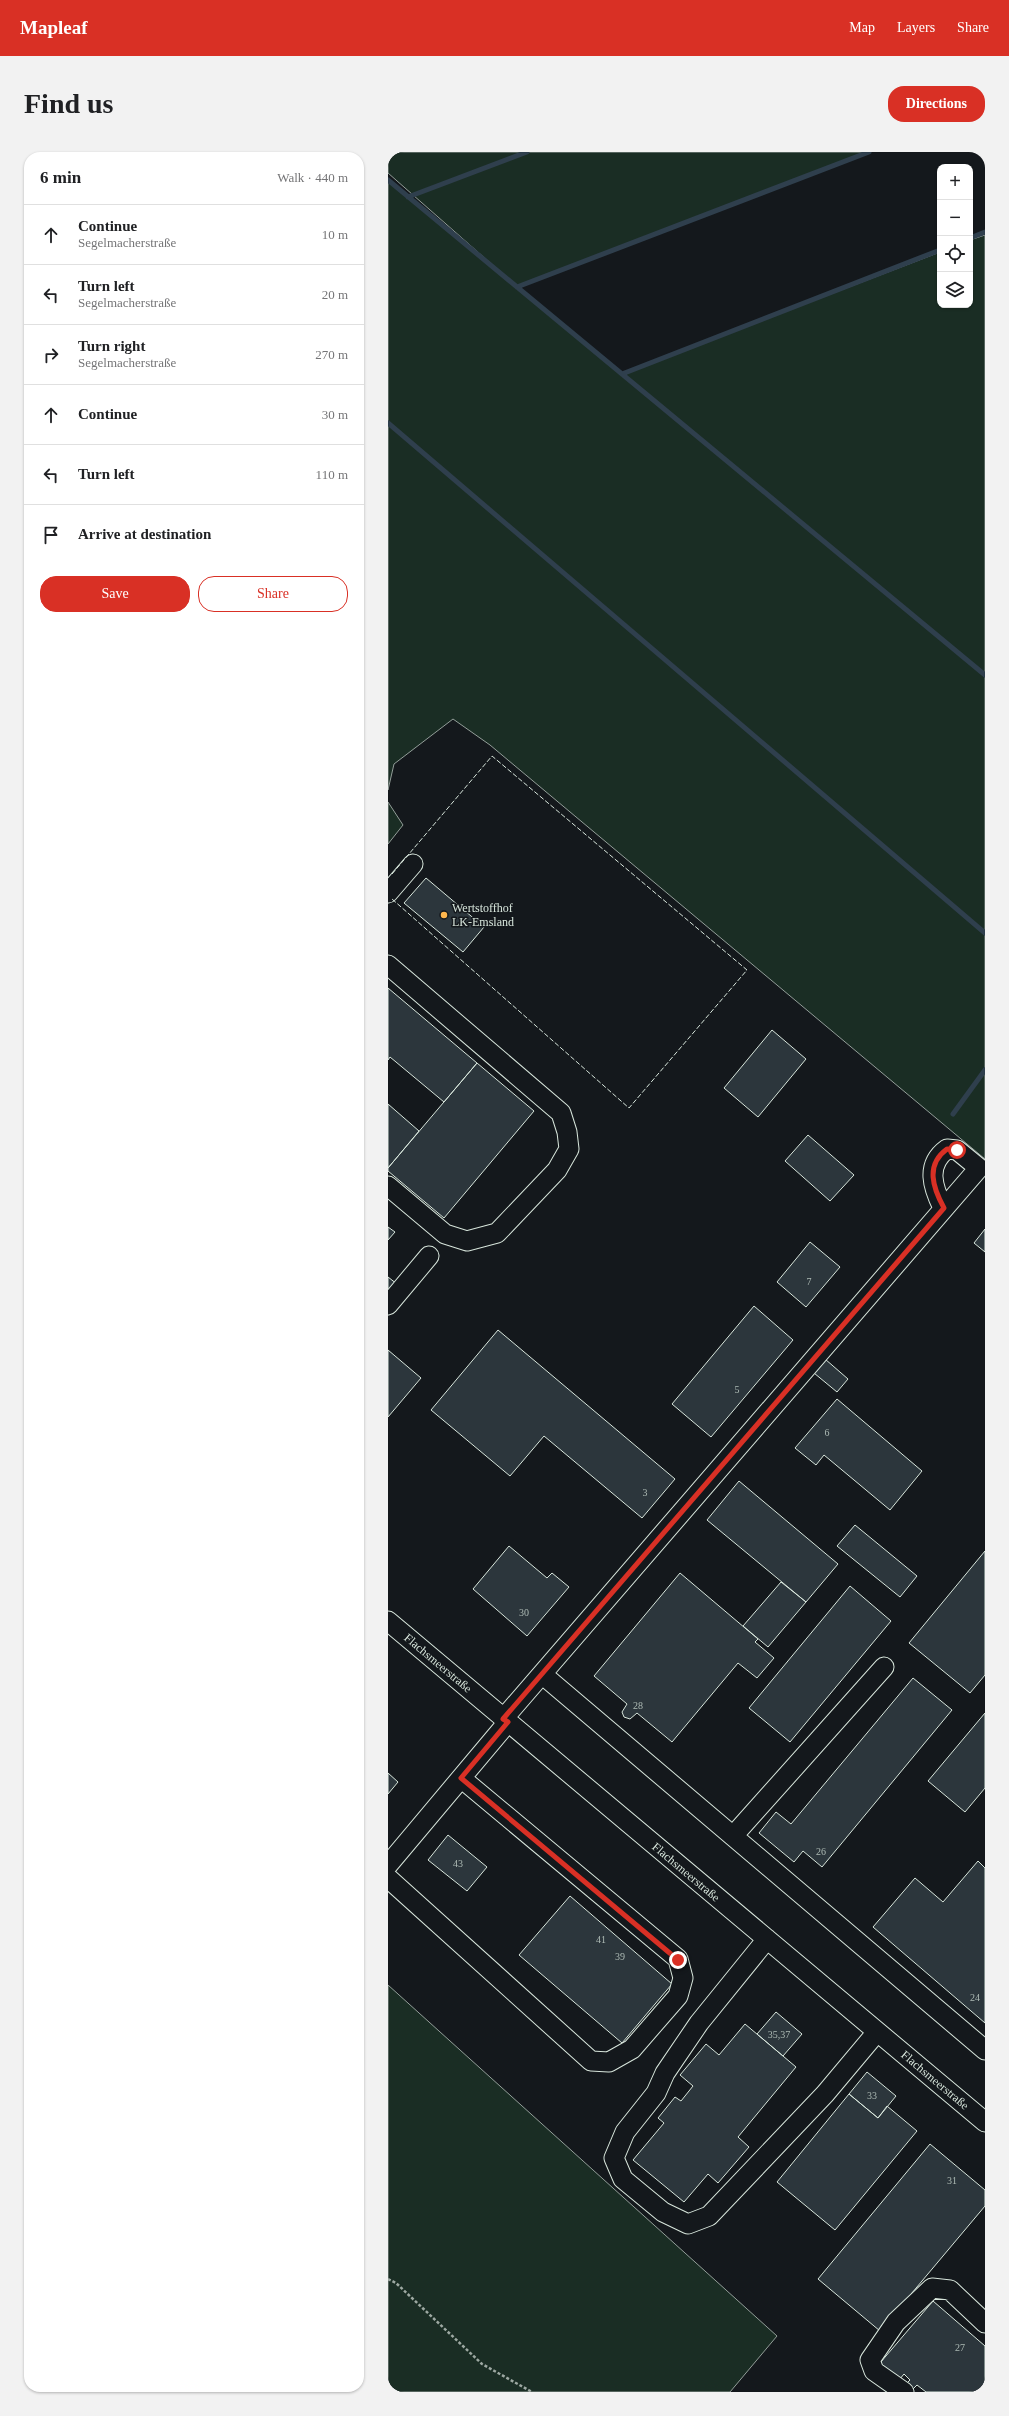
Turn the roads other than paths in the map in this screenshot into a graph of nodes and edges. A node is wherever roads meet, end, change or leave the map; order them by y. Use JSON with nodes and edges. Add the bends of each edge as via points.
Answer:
{"nodes":[{"id":1,"x":413,"y":864,"type":"dead end"},
{"id":2,"x":388,"y":893,"type":"edge"},
{"id":3,"x":388,"y":965,"type":"edge"},
{"id":4,"x":388,"y":1186,"type":"edge"},
{"id":5,"x":944,"y":1208,"type":"dead end"},
{"id":6,"x":429,"y":1256,"type":"dead end"},
{"id":7,"x":388,"y":1305,"type":"edge"},
{"id":8,"x":388,"y":1621,"type":"edge"},
{"id":9,"x":884,"y":1667,"type":"dead end"},
{"id":10,"x":543,"y":1675,"type":"junction"},
{"id":11,"x":506,"y":1720,"type":"junction"},
{"id":12,"x":461,"y":1778,"type":"junction"},
{"id":13,"x":733,"y":1836,"type":"junction"},
{"id":14,"x":388,"y":1865,"type":"edge"},
{"id":15,"x":388,"y":1878,"type":"edge"},
{"id":16,"x":767,"y":1939,"type":"junction"},
{"id":17,"x":877,"y":2032,"type":"junction"},
{"id":18,"x":985,"y":2050,"type":"edge"},
{"id":19,"x":985,"y":2122,"type":"edge"},
{"id":20,"x":985,"y":2323,"type":"edge"},
{"id":21,"x":904,"y":2392,"type":"edge"}],
"edges":[{"from":1,"to":2,"type":"street"},
{"from":3,"to":4,"type":"street","via":[[561,1113],[569,1149],[556,1170],[497,1233],[467,1241],[445,1234]]},
{"from":5,"to":10,"type":"street"},
{"from":6,"to":7,"type":"street"},
{"from":8,"to":11,"type":"street","name":"Flachsmeerstraße"},
{"from":9,"to":13,"type":"street"},
{"from":10,"to":11,"type":"street"},
{"from":10,"to":13,"type":"street"},
{"from":11,"to":12,"type":"street"},
{"from":11,"to":16,"type":"street","name":"Flachsmeerstraße"},
{"from":12,"to":14,"type":"street"},
{"from":12,"to":15,"type":"street","via":[[678,1960],[683,1978],[678,1996],[632,2050],[609,2062],[591,2061]]},
{"from":13,"to":18,"type":"street"},
{"from":16,"to":17,"type":"street","name":"Flachsmeerstraße"},
{"from":16,"to":17,"type":"street","via":[[699,2023],[665,2073],[656,2093],[625,2132],[614,2158],[624,2179],[663,2212],[688,2224],[709,2216],[825,2094]]},
{"from":17,"to":19,"type":"street","name":"Flachsmeerstraße"},
{"from":20,"to":21,"type":"street","via":[[950,2290],[932,2288],[896,2322],[870,2360],[874,2371]]}]}
